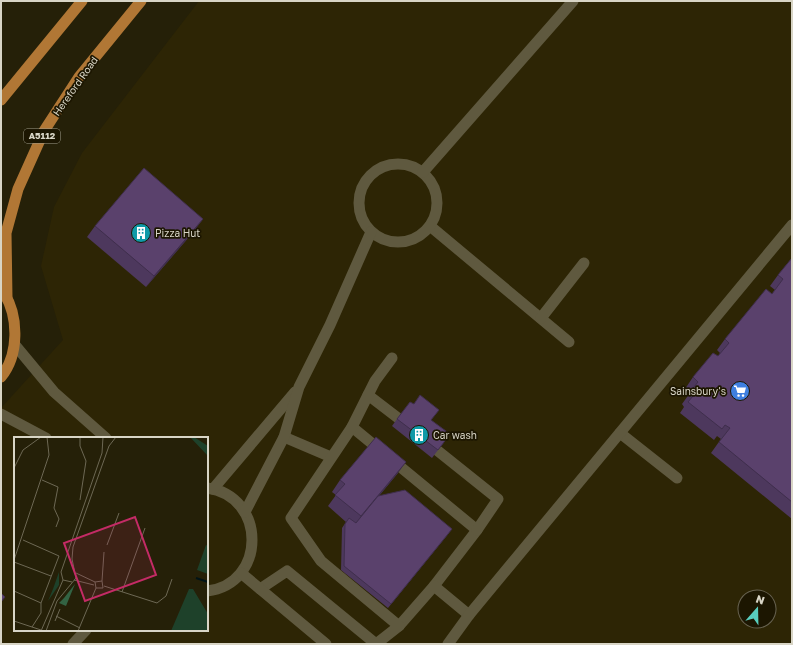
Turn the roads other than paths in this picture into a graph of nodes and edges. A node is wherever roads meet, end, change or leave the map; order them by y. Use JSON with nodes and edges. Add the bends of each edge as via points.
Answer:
{"nodes":[{"id":1,"x":82,"y":1,"type":"edge"},
{"id":2,"x":141,"y":1,"type":"edge"},
{"id":3,"x":573,"y":1,"type":"edge"},
{"id":4,"x":1,"y":100,"type":"edge"},
{"id":5,"x":423,"y":172,"type":"junction"},
{"id":6,"x":792,"y":225,"type":"edge"},
{"id":7,"x":430,"y":226,"type":"junction"},
{"id":8,"x":371,"y":232,"type":"junction"},
{"id":9,"x":584,"y":264,"type":"dead end"},
{"id":10,"x":1,"y":288,"type":"edge"},
{"id":11,"x":7,"y":298,"type":"junction"},
{"id":12,"x":541,"y":318,"type":"junction"},
{"id":13,"x":569,"y":342,"type":"dead end"},
{"id":14,"x":15,"y":345,"type":"junction"},
{"id":15,"x":392,"y":358,"type":"dead end"},
{"id":16,"x":1,"y":377,"type":"edge"},
{"id":17,"x":299,"y":387,"type":"junction"},
{"id":18,"x":368,"y":395,"type":"junction"},
{"id":19,"x":1,"y":414,"type":"edge"},
{"id":20,"x":398,"y":418,"type":"edge"},
{"id":21,"x":352,"y":426,"type":"junction"},
{"id":22,"x":620,"y":433,"type":"junction"},
{"id":23,"x":44,"y":437,"type":"edge"},
{"id":24,"x":105,"y":437,"type":"edge"},
{"id":25,"x":284,"y":437,"type":"junction"},
{"id":26,"x":438,"y":450,"type":"edge"},
{"id":27,"x":331,"y":457,"type":"junction"},
{"id":28,"x":677,"y":478,"type":"dead end"},
{"id":29,"x":210,"y":489,"type":"edge"},
{"id":30,"x":245,"y":512,"type":"junction"},
{"id":31,"x":477,"y":530,"type":"junction"},
{"id":32,"x":241,"y":573,"type":"junction"},
{"id":33,"x":434,"y":586,"type":"junction"},
{"id":34,"x":260,"y":588,"type":"junction"},
{"id":35,"x":208,"y":591,"type":"edge"},
{"id":36,"x":469,"y":616,"type":"junction"},
{"id":37,"x":399,"y":626,"type":"junction"},
{"id":38,"x":85,"y":631,"type":"edge"},
{"id":39,"x":73,"y":644,"type":"edge"},
{"id":40,"x":326,"y":644,"type":"edge"},
{"id":41,"x":376,"y":644,"type":"edge"},
{"id":42,"x":448,"y":644,"type":"edge"}],
"edges":[{"from":1,"to":4,"type":"main road"},
{"from":2,"to":11,"type":"main road","name":"Hereford Road","number":"A5112","via":[[79,77],[44,131],[18,189],[6,233]]},
{"from":3,"to":5,"type":"street"},
{"from":5,"to":7,"type":"street","via":[[432,184],[437,198],[436,212]]},
{"from":5,"to":8,"type":"street","via":[[410,165],[395,163],[380,167],[370,174],[362,185],[358,203],[363,222]]},
{"from":6,"to":22,"type":"street"},
{"from":7,"to":8,"type":"street","via":[[420,235],[395,242],[382,239]]},
{"from":7,"to":12,"type":"street"},
{"from":8,"to":17,"type":"street"},
{"from":9,"to":12,"type":"street"},
{"from":10,"to":11,"type":"main road","number":"A5112"},
{"from":11,"to":14,"type":"main road","number":"A5112","via":[[15,324]]},
{"from":12,"to":13,"type":"street"},
{"from":14,"to":16,"type":"main road","number":"A5112"},
{"from":14,"to":24,"type":"street","via":[[54,392]]},
{"from":15,"to":18,"type":"street"},
{"from":17,"to":25,"type":"street"},
{"from":17,"to":29,"type":"street"},
{"from":18,"to":20,"type":"street"},
{"from":18,"to":21,"type":"street"},
{"from":19,"to":23,"type":"street"},
{"from":21,"to":27,"type":"street"},
{"from":21,"to":31,"type":"street"},
{"from":22,"to":28,"type":"street"},
{"from":22,"to":36,"type":"street"},
{"from":25,"to":27,"type":"street"},
{"from":25,"to":30,"type":"street"},
{"from":26,"to":31,"type":"street","via":[[498,499]]},
{"from":27,"to":37,"type":"street","via":[[291,518],[321,561]]},
{"from":29,"to":30,"type":"street","via":[[226,494]]},
{"from":30,"to":32,"type":"street","via":[[252,527],[253,544],[250,559]]},
{"from":31,"to":33,"type":"street"},
{"from":32,"to":34,"type":"street"},
{"from":32,"to":35,"type":"street","via":[[229,584]]},
{"from":33,"to":36,"type":"street"},
{"from":33,"to":37,"type":"street"},
{"from":34,"to":40,"type":"street"},
{"from":34,"to":41,"type":"street","via":[[287,571]]},
{"from":36,"to":42,"type":"street"},
{"from":37,"to":41,"type":"street"},
{"from":38,"to":39,"type":"street"}]}
